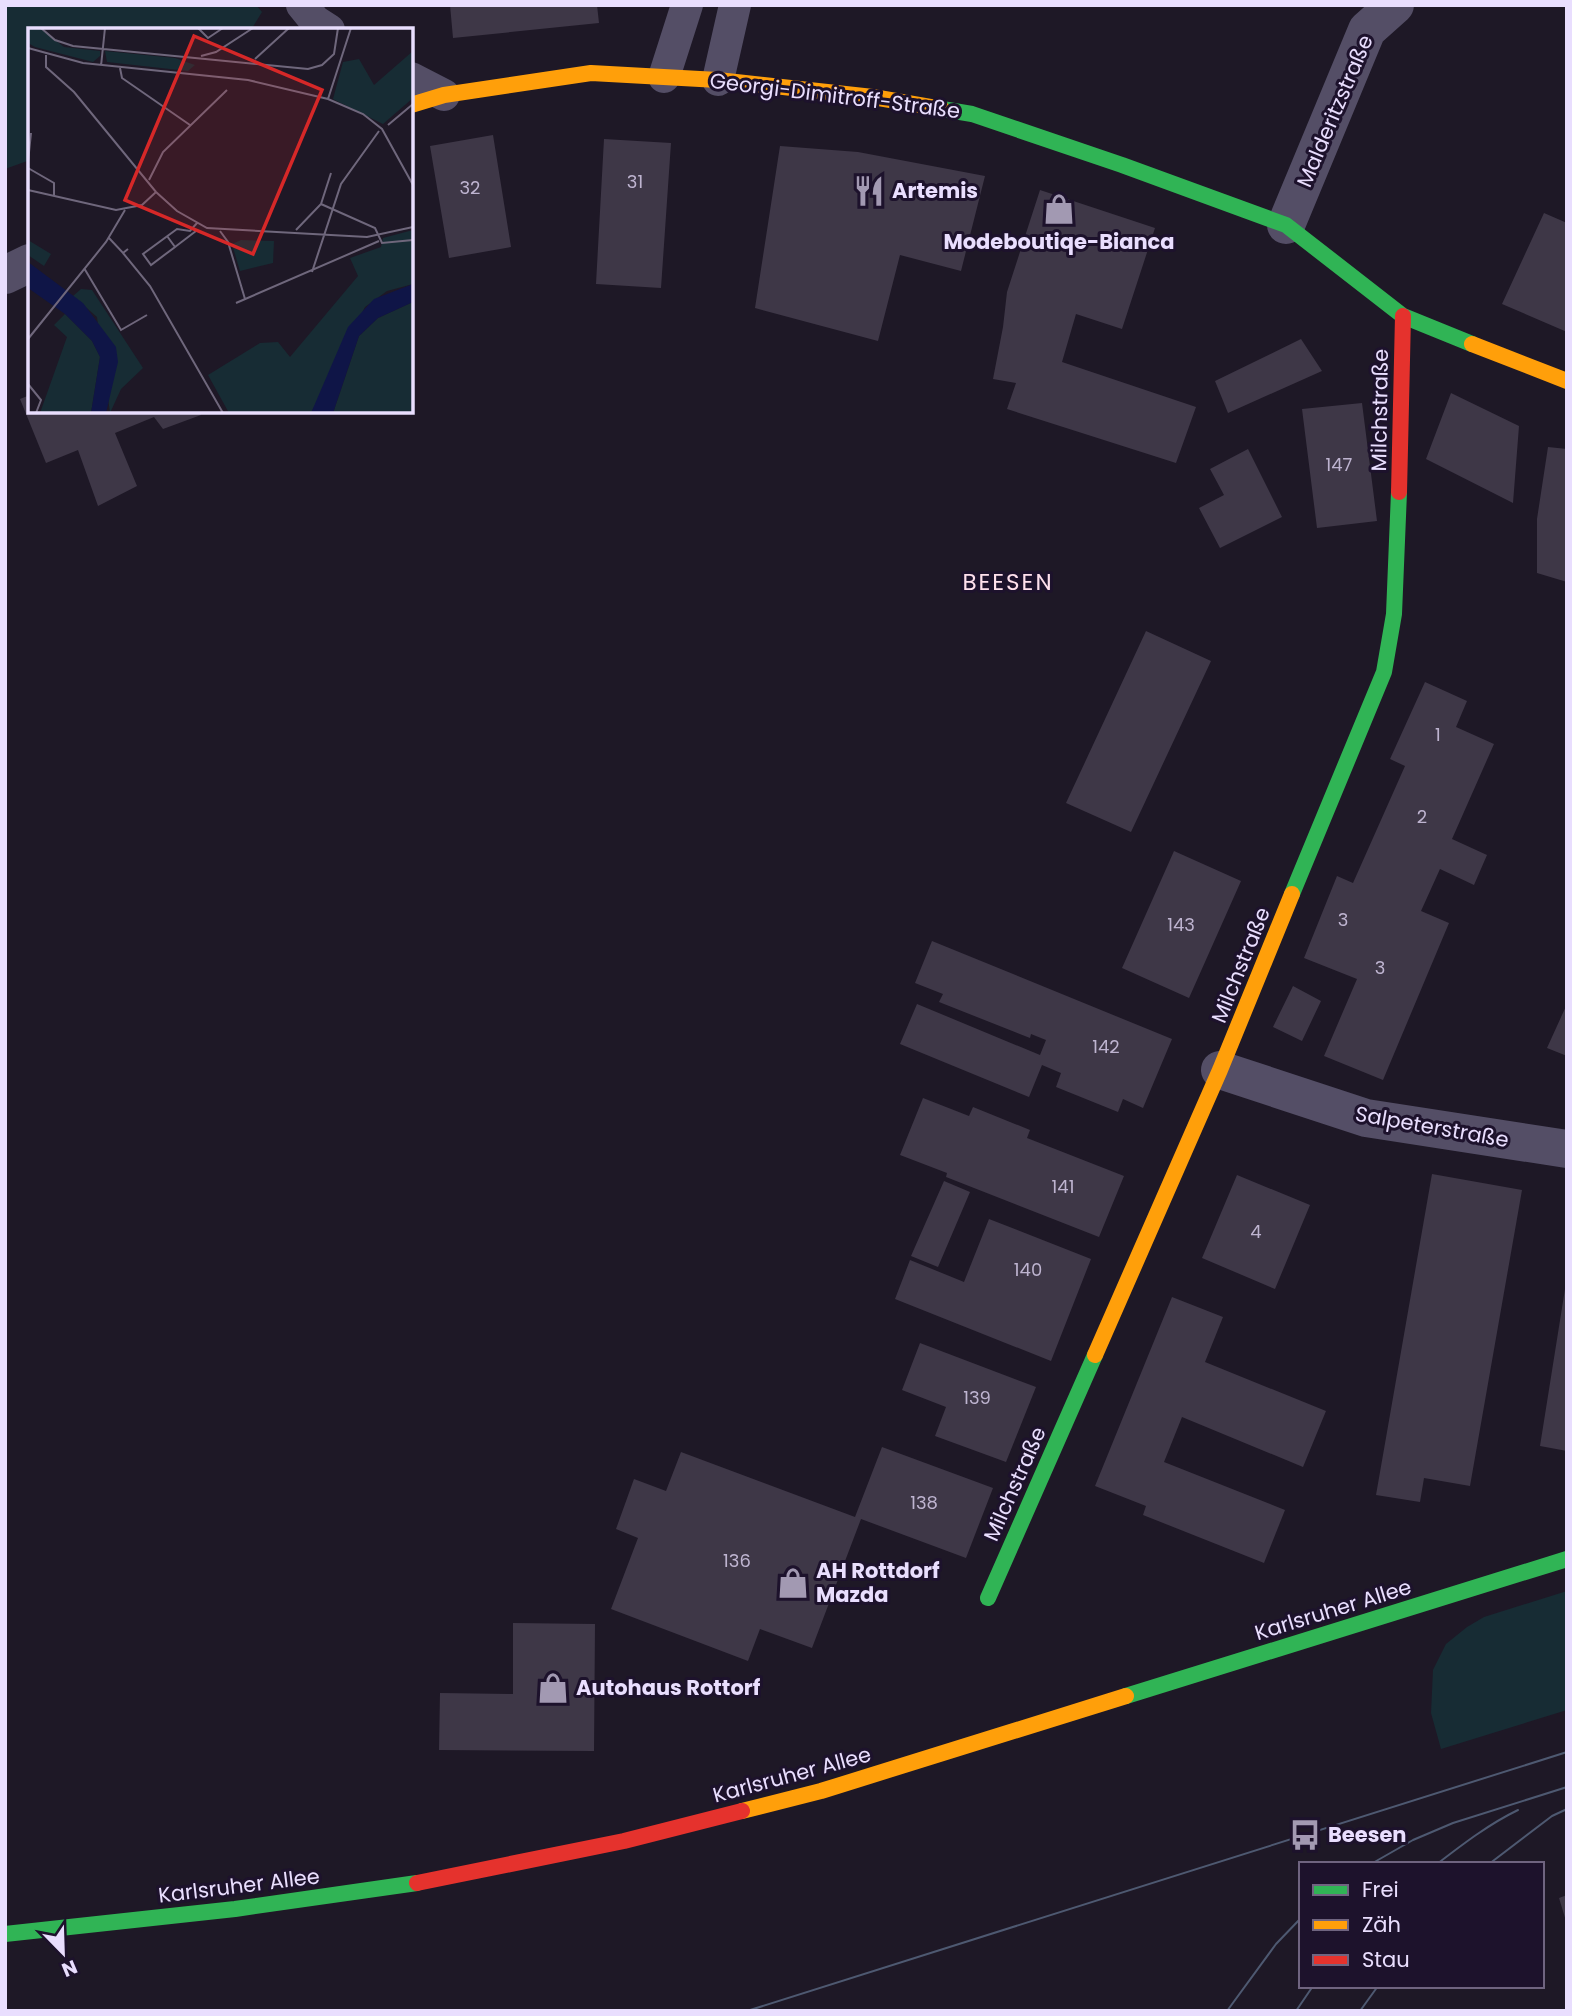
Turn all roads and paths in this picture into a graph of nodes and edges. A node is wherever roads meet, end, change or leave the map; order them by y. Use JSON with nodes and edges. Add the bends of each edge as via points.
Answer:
{"nodes":[{"id":1,"x":302,"y":5,"type":"edge"},
{"id":2,"x":687,"y":5,"type":"edge"},
{"id":3,"x":735,"y":5,"type":"edge"},
{"id":4,"x":1395,"y":5,"type":"edge"},
{"id":5,"x":326,"y":28,"type":"edge"},
{"id":6,"x":664,"y":77,"type":"junction"},
{"id":7,"x":413,"y":79,"type":"edge"},
{"id":8,"x":718,"y":80,"type":"junction"},
{"id":9,"x":444,"y":95,"type":"junction"},
{"id":10,"x":413,"y":104,"type":"edge"},
{"id":11,"x":1286,"y":225,"type":"junction"},
{"id":12,"x":28,"y":265,"type":"edge"},
{"id":13,"x":5,"y":275,"type":"edge"},
{"id":14,"x":1403,"y":316,"type":"junction"},
{"id":15,"x":1567,"y":380,"type":"edge"},
{"id":16,"x":1220,"y":1070,"type":"junction"},
{"id":17,"x":1567,"y":1149,"type":"edge"},
{"id":18,"x":1567,"y":1559,"type":"edge"},
{"id":19,"x":988,"y":1598,"type":"dead end"},
{"id":20,"x":5,"y":1934,"type":"edge"}],
"edges":[{"from":1,"to":5,"type":"lane"},
{"from":2,"to":6,"type":"lane"},
{"from":3,"to":8,"type":"lane"},
{"from":4,"to":11,"type":"street","name":"Malderitzstraße","via":[[1367,30]]},
{"from":6,"to":8,"type":"street","name":"Georgi-Dimitroff-Straße"},
{"from":6,"to":9,"type":"street","name":"Georgi-Dimitroff-Straße","via":[[591,73]]},
{"from":7,"to":9,"type":"lane"},
{"from":8,"to":11,"type":"street","name":"Georgi-Dimitroff-Straße","via":[[873,97],[972,114]]},
{"from":9,"to":10,"type":"street","name":"Georgi-Dimitroff-Straße"},
{"from":11,"to":14,"type":"street","name":"Georgi-Dimitroff-Straße"},
{"from":12,"to":13,"type":"street"},
{"from":14,"to":15,"type":"street","name":"Georgi-Dimitroff-Straße"},
{"from":14,"to":16,"type":"street","name":"Milchstraße","via":[[1395,614],[1384,672]]},
{"from":16,"to":17,"type":"street","name":"Salpeterstraße","via":[[1366,1118]]},
{"from":16,"to":19,"type":"street","name":"Milchstraße"},
{"from":18,"to":20,"type":"street","name":"Karlsruher Allee","via":[[821,1791],[624,1841],[412,1884]]}]}
